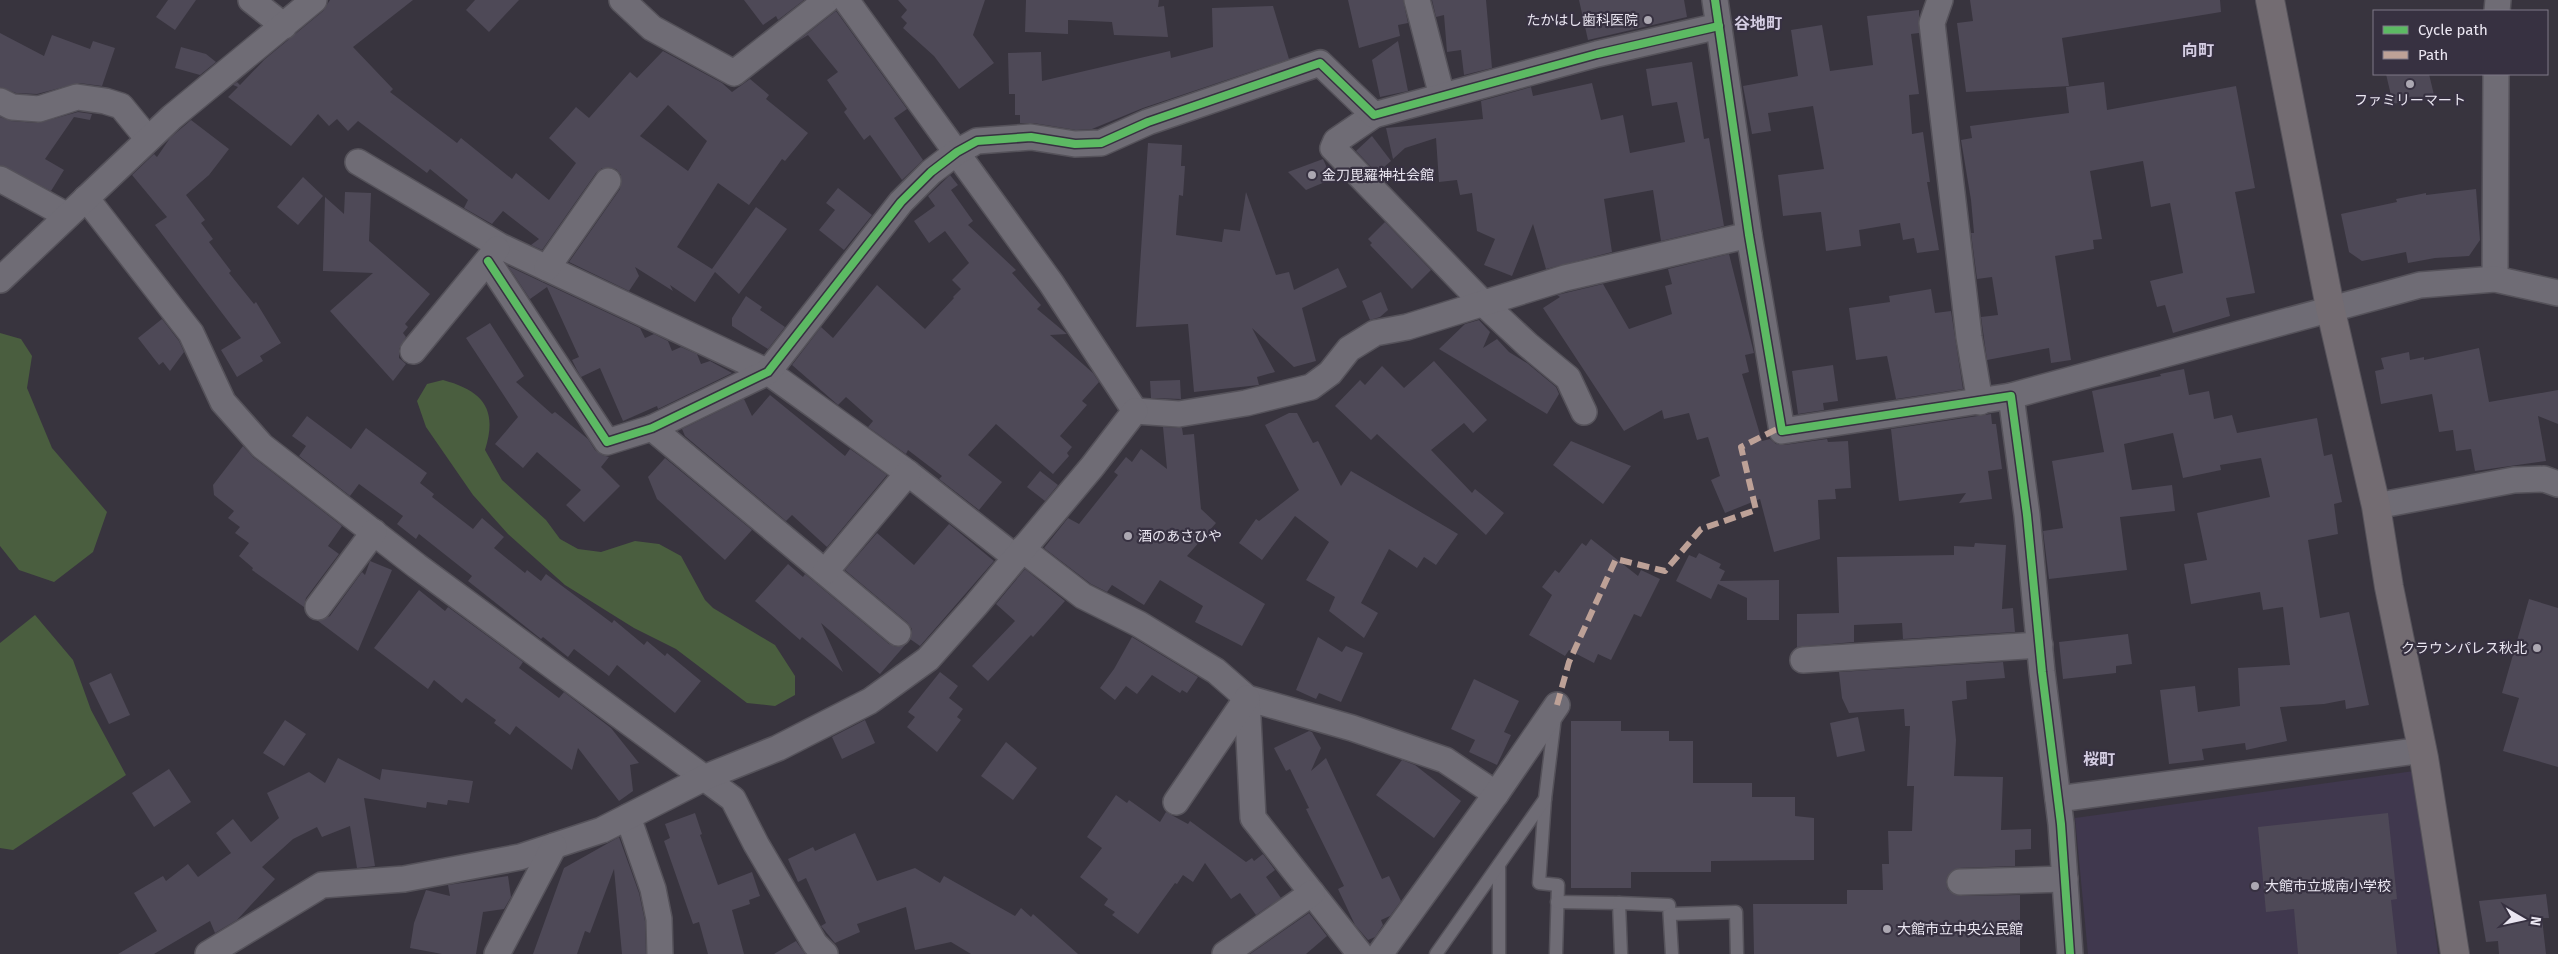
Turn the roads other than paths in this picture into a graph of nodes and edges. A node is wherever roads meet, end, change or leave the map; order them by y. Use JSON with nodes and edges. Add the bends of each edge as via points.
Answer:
{"nodes":[{"id":1,"x":251,"y":0,"type":"edge"},
{"id":2,"x":314,"y":0,"type":"edge"},
{"id":3,"x":622,"y":0,"type":"edge"},
{"id":4,"x":827,"y":0,"type":"edge"},
{"id":5,"x":846,"y":0,"type":"edge"},
{"id":6,"x":1417,"y":0,"type":"edge"},
{"id":7,"x":1716,"y":0,"type":"edge"},
{"id":8,"x":1940,"y":0,"type":"edge"},
{"id":9,"x":2270,"y":0,"type":"edge"},
{"id":10,"x":284,"y":26,"type":"junction"},
{"id":11,"x":1719,"y":26,"type":"junction"},
{"id":12,"x":2496,"y":75,"type":"edge"},
{"id":13,"x":1442,"y":96,"type":"junction"},
{"id":14,"x":0,"y":101,"type":"edge"},
{"id":15,"x":1374,"y":115,"type":"junction"},
{"id":16,"x":148,"y":140,"type":"junction"},
{"id":17,"x":957,"y":152,"type":"junction"},
{"id":18,"x":358,"y":162,"type":"dead end"},
{"id":19,"x":0,"y":179,"type":"edge"},
{"id":20,"x":608,"y":181,"type":"dead end"},
{"id":21,"x":86,"y":198,"type":"junction"},
{"id":22,"x":66,"y":215,"type":"junction"},
{"id":23,"x":1749,"y":234,"type":"junction"},
{"id":24,"x":494,"y":253,"type":"junction"},
{"id":25,"x":547,"y":268,"type":"junction"},
{"id":26,"x":2495,"y":279,"type":"junction"},
{"id":27,"x":0,"y":280,"type":"edge"},
{"id":28,"x":2558,"y":293,"type":"edge"},
{"id":29,"x":1483,"y":303,"type":"junction"},
{"id":30,"x":2330,"y":308,"type":"junction"},
{"id":31,"x":413,"y":351,"type":"dead end"},
{"id":32,"x":768,"y":372,"type":"junction"},
{"id":33,"x":2011,"y":396,"type":"junction"},
{"id":34,"x":1980,"y":402,"type":"junction"},
{"id":35,"x":1135,"y":411,"type":"junction"},
{"id":36,"x":1584,"y":412,"type":"dead end"},
{"id":37,"x":652,"y":428,"type":"junction"},
{"id":38,"x":908,"y":473,"type":"junction"},
{"id":39,"x":2558,"y":484,"type":"edge"},
{"id":40,"x":2376,"y":506,"type":"junction"},
{"id":41,"x":374,"y":532,"type":"junction"},
{"id":42,"x":1018,"y":553,"type":"junction"},
{"id":43,"x":824,"y":572,"type":"junction"},
{"id":44,"x":318,"y":607,"type":"dead end"},
{"id":45,"x":898,"y":634,"type":"dead end"},
{"id":46,"x":2040,"y":645,"type":"junction"},
{"id":47,"x":1803,"y":660,"type":"dead end"},
{"id":48,"x":1247,"y":698,"type":"junction"},
{"id":49,"x":1557,"y":705,"type":"joint"},
{"id":50,"x":2423,"y":750,"type":"junction"},
{"id":51,"x":706,"y":777,"type":"junction"},
{"id":52,"x":1496,"y":794,"type":"junction"},
{"id":53,"x":1545,"y":799,"type":"junction"},
{"id":54,"x":2058,"y":799,"type":"junction"},
{"id":55,"x":1176,"y":802,"type":"dead end"},
{"id":56,"x":628,"y":817,"type":"junction"},
{"id":57,"x":554,"y":846,"type":"junction"},
{"id":58,"x":1499,"y":865,"type":"junction"},
{"id":59,"x":2065,"y":879,"type":"junction"},
{"id":60,"x":1960,"y":882,"type":"dead end"},
{"id":61,"x":1312,"y":893,"type":"junction"},
{"id":62,"x":1557,"y":902,"type":"junction"},
{"id":63,"x":1619,"y":904,"type":"junction"},
{"id":64,"x":1670,"y":914,"type":"junction"},
{"id":65,"x":208,"y":954,"type":"edge"},
{"id":66,"x":497,"y":954,"type":"edge"},
{"id":67,"x":660,"y":954,"type":"edge"},
{"id":68,"x":825,"y":954,"type":"edge"},
{"id":69,"x":1225,"y":954,"type":"edge"},
{"id":70,"x":1360,"y":954,"type":"edge"},
{"id":71,"x":1380,"y":954,"type":"edge"},
{"id":72,"x":1436,"y":954,"type":"edge"},
{"id":73,"x":1500,"y":954,"type":"edge"},
{"id":74,"x":1556,"y":954,"type":"edge"},
{"id":75,"x":1621,"y":954,"type":"edge"},
{"id":76,"x":1672,"y":954,"type":"edge"},
{"id":77,"x":1737,"y":954,"type":"edge"},
{"id":78,"x":2070,"y":954,"type":"edge"},
{"id":79,"x":2455,"y":954,"type":"edge"}],
"edges":[{"from":1,"to":10,"type":"street"},
{"from":2,"to":10,"type":"street"},
{"from":3,"to":4,"type":"street","via":[[659,33],[734,73]]},
{"from":5,"to":17,"type":"street"},
{"from":6,"to":13,"type":"street"},
{"from":7,"to":11,"type":"street"},
{"from":8,"to":34,"type":"street","via":[[1932,23],[1969,337]]},
{"from":9,"to":30,"type":"street"},
{"from":10,"to":16,"type":"street"},
{"from":11,"to":13,"type":"street","via":[[1597,54]]},
{"from":11,"to":23,"type":"street"},
{"from":12,"to":26,"type":"street"},
{"from":13,"to":15,"type":"street"},
{"from":14,"to":16,"type":"street","via":[[12,107],[39,108],[77,97],[105,101],[122,106]]},
{"from":15,"to":17,"type":"street","via":[[1320,62],[1148,122],[1101,143],[1075,144],[1031,137],[978,141]]},
{"from":15,"to":29,"type":"street","via":[[1336,141],[1333,148]]},
{"from":16,"to":21,"type":"street"},
{"from":17,"to":32,"type":"street","via":[[901,202]]},
{"from":17,"to":35,"type":"street","via":[[1051,283]]},
{"from":18,"to":24,"type":"street"},
{"from":19,"to":22,"type":"street"},
{"from":20,"to":25,"type":"street"},
{"from":21,"to":22,"type":"street"},
{"from":21,"to":41,"type":"street","via":[[191,333],[223,402],[262,446]]},
{"from":22,"to":27,"type":"street"},
{"from":23,"to":29,"type":"street","via":[[1574,276]]},
{"from":23,"to":34,"type":"street","via":[[1782,431]]},
{"from":24,"to":25,"type":"street"},
{"from":24,"to":31,"type":"street"},
{"from":24,"to":37,"type":"street","via":[[608,442]]},
{"from":25,"to":32,"type":"street"},
{"from":26,"to":28,"type":"street"},
{"from":26,"to":30,"type":"street","via":[[2420,284]]},
{"from":29,"to":35,"type":"street","via":[[1407,327],[1375,333],[1349,349],[1330,373],[1311,387],[1246,403],[1179,414]]},
{"from":29,"to":36,"type":"street","via":[[1568,378]]},
{"from":30,"to":33,"type":"street"},
{"from":30,"to":40,"type":"street"},
{"from":32,"to":37,"type":"street"},
{"from":32,"to":38,"type":"street"},
{"from":33,"to":34,"type":"street"},
{"from":33,"to":46,"type":"street"},
{"from":35,"to":42,"type":"street"},
{"from":37,"to":43,"type":"street"},
{"from":38,"to":42,"type":"street"},
{"from":38,"to":43,"type":"street"},
{"from":39,"to":40,"type":"street","via":[[2544,479],[2514,480]]},
{"from":40,"to":50,"type":"street","via":[[2389,587]]},
{"from":41,"to":44,"type":"street"},
{"from":41,"to":51,"type":"street"},
{"from":42,"to":48,"type":"street","via":[[1083,596],[1139,624],[1216,671]]},
{"from":42,"to":51,"type":"street","via":[[928,658],[870,702],[778,748]]},
{"from":43,"to":45,"type":"street"},
{"from":46,"to":47,"type":"street"},
{"from":46,"to":54,"type":"street"},
{"from":48,"to":52,"type":"street","via":[[1352,728],[1445,760]]},
{"from":48,"to":55,"type":"street"},
{"from":48,"to":61,"type":"street","via":[[1253,818]]},
{"from":49,"to":52,"type":"street"},
{"from":49,"to":53,"type":"lane"},
{"from":50,"to":54,"type":"street"},
{"from":50,"to":79,"type":"street"},
{"from":51,"to":56,"type":"street"},
{"from":51,"to":68,"type":"street","via":[[733,799],[815,944]]},
{"from":52,"to":71,"type":"street"},
{"from":53,"to":58,"type":"lane"},
{"from":53,"to":62,"type":"lane","via":[[1539,883],[1558,885]]},
{"from":54,"to":59,"type":"street"},
{"from":56,"to":57,"type":"street","via":[[602,830]]},
{"from":56,"to":67,"type":"street","via":[[653,889]]},
{"from":57,"to":65,"type":"street","via":[[520,857],[404,879],[322,885]]},
{"from":57,"to":66,"type":"street"},
{"from":58,"to":72,"type":"lane"},
{"from":58,"to":73,"type":"lane"},
{"from":59,"to":60,"type":"street"},
{"from":59,"to":78,"type":"street"},
{"from":61,"to":69,"type":"street"},
{"from":61,"to":70,"type":"street"},
{"from":62,"to":63,"type":"lane"},
{"from":62,"to":74,"type":"lane"},
{"from":63,"to":64,"type":"lane","via":[[1670,904]]},
{"from":63,"to":75,"type":"lane"},
{"from":64,"to":76,"type":"lane"},
{"from":64,"to":77,"type":"lane","via":[[1736,912]]}]}
